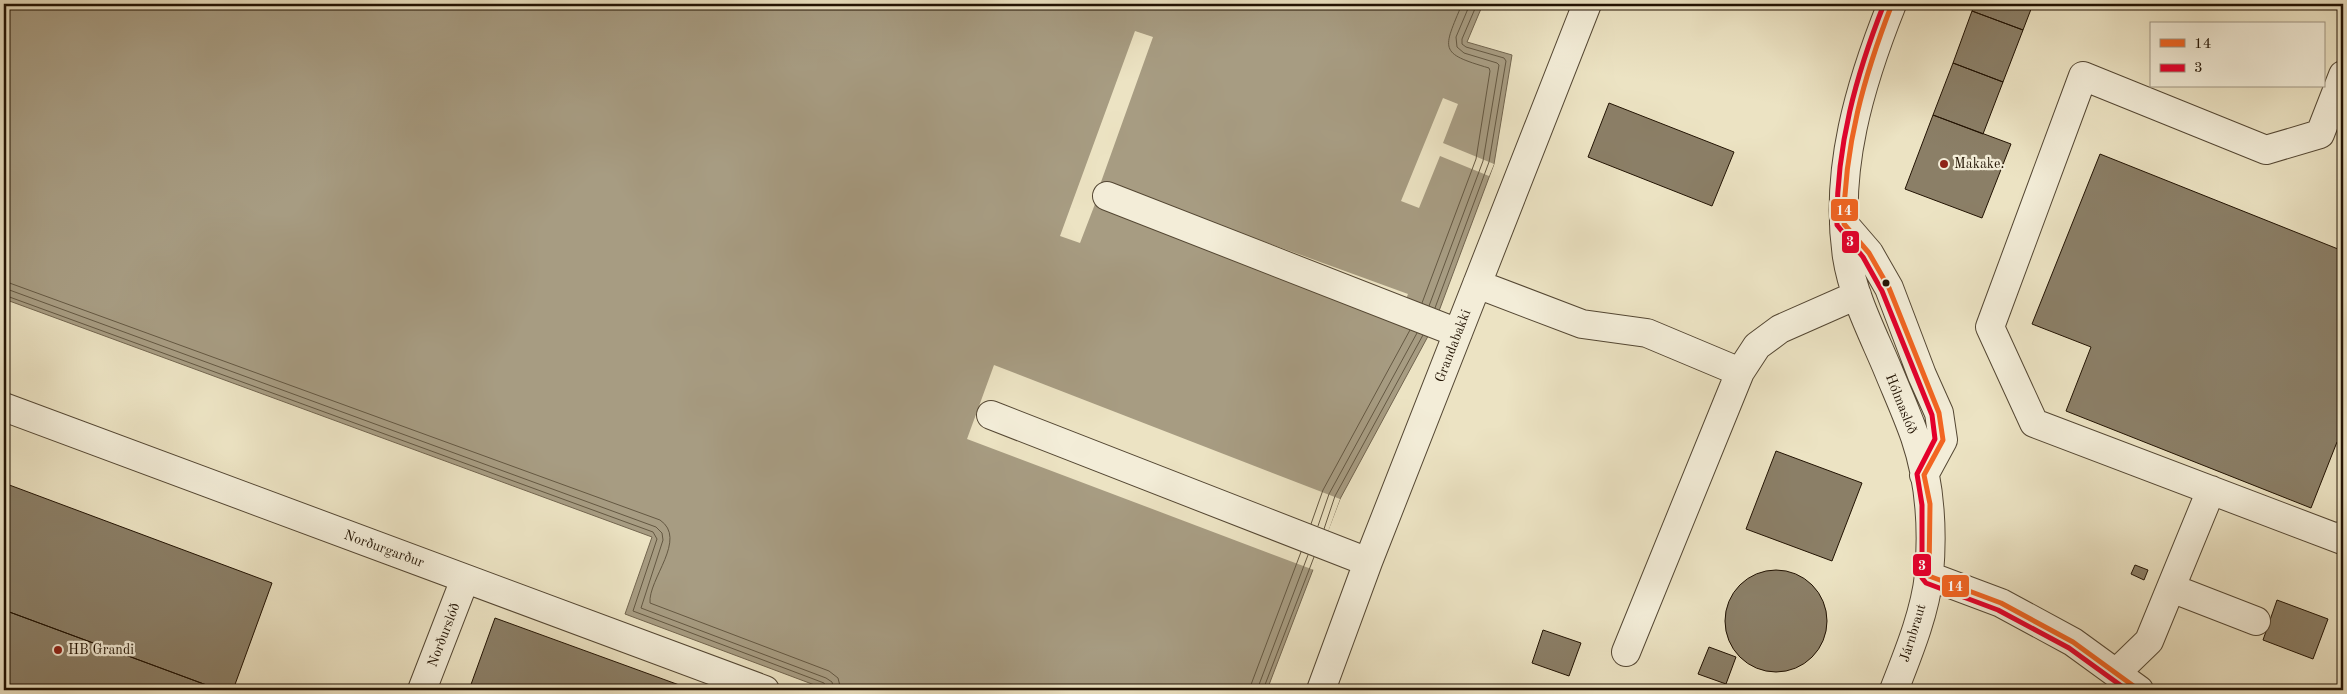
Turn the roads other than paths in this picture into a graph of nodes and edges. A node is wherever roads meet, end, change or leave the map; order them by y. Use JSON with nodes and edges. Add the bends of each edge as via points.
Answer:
{"nodes":[{"id":1,"x":1587,"y":4,"type":"edge"},
{"id":2,"x":1892,"y":4,"type":"edge"},
{"id":3,"x":2343,"y":74,"type":"edge"},
{"id":4,"x":1107,"y":196,"type":"dead end"},
{"id":5,"x":1844,"y":224,"type":"junction"},
{"id":6,"x":1477,"y":284,"type":"junction"},
{"id":7,"x":1857,"y":295,"type":"junction"},
{"id":8,"x":1458,"y":333,"type":"junction"},
{"id":9,"x":1740,"y":372,"type":"junction"},
{"id":10,"x":4,"y":407,"type":"edge"},
{"id":11,"x":991,"y":415,"type":"dead end"},
{"id":12,"x":1924,"y":475,"type":"junction"},
{"id":13,"x":2211,"y":490,"type":"junction"},
{"id":14,"x":2343,"y":535,"type":"edge"},
{"id":15,"x":1368,"y":562,"type":"junction"},
{"id":16,"x":1928,"y":576,"type":"junction"},
{"id":17,"x":465,"y":579,"type":"junction"},
{"id":18,"x":2171,"y":588,"type":"junction"},
{"id":19,"x":2256,"y":621,"type":"dead end"},
{"id":20,"x":1626,"y":652,"type":"dead end"},
{"id":21,"x":2116,"y":673,"type":"junction"},
{"id":22,"x":422,"y":690,"type":"edge"},
{"id":23,"x":765,"y":690,"type":"edge"},
{"id":24,"x":1321,"y":690,"type":"edge"},
{"id":25,"x":1894,"y":690,"type":"edge"},
{"id":26,"x":2138,"y":690,"type":"edge"}],
"edges":[{"from":1,"to":6,"type":"street","name":"Grandabakki"},
{"from":2,"to":5,"type":"street","name":"Hólmaslóð","via":[[1861,93],[1846,162]]},
{"from":3,"to":13,"type":"street","via":[[2320,134],[2266,150],[2083,76],[1990,327],[2034,423]]},
{"from":4,"to":8,"type":"street"},
{"from":5,"to":7,"type":"street","name":"Hólmaslóð"},
{"from":5,"to":12,"type":"street","via":[[1869,254],[1889,288],[1939,413],[1943,440]]},
{"from":6,"to":8,"type":"street","name":"Grandabakki"},
{"from":6,"to":9,"type":"street","via":[[1582,324],[1647,333]]},
{"from":7,"to":9,"type":"street","via":[[1780,329],[1758,346]]},
{"from":7,"to":12,"type":"street","name":"Hólmaslóð","via":[[1915,438]]},
{"from":8,"to":15,"type":"street","name":"Grandabakki"},
{"from":9,"to":20,"type":"street"},
{"from":10,"to":17,"type":"street","name":"Norðurgarður"},
{"from":11,"to":15,"type":"street"},
{"from":12,"to":16,"type":"street","name":"Hólmaslóð","via":[[1930,504]]},
{"from":13,"to":14,"type":"street","via":[[2342,540]]},
{"from":13,"to":18,"type":"street"},
{"from":15,"to":24,"type":"street","name":"Grandabakki"},
{"from":16,"to":21,"type":"street","via":[[2001,603],[2073,642]]},
{"from":16,"to":25,"type":"street","name":"Járnbraut","via":[[1913,640]]},
{"from":17,"to":22,"type":"street","name":"Norðurslóð"},
{"from":17,"to":23,"type":"street","name":"Norðurgarður"},
{"from":18,"to":19,"type":"street"},
{"from":18,"to":21,"type":"street","via":[[2149,641]]},
{"from":21,"to":26,"type":"street"}]}
